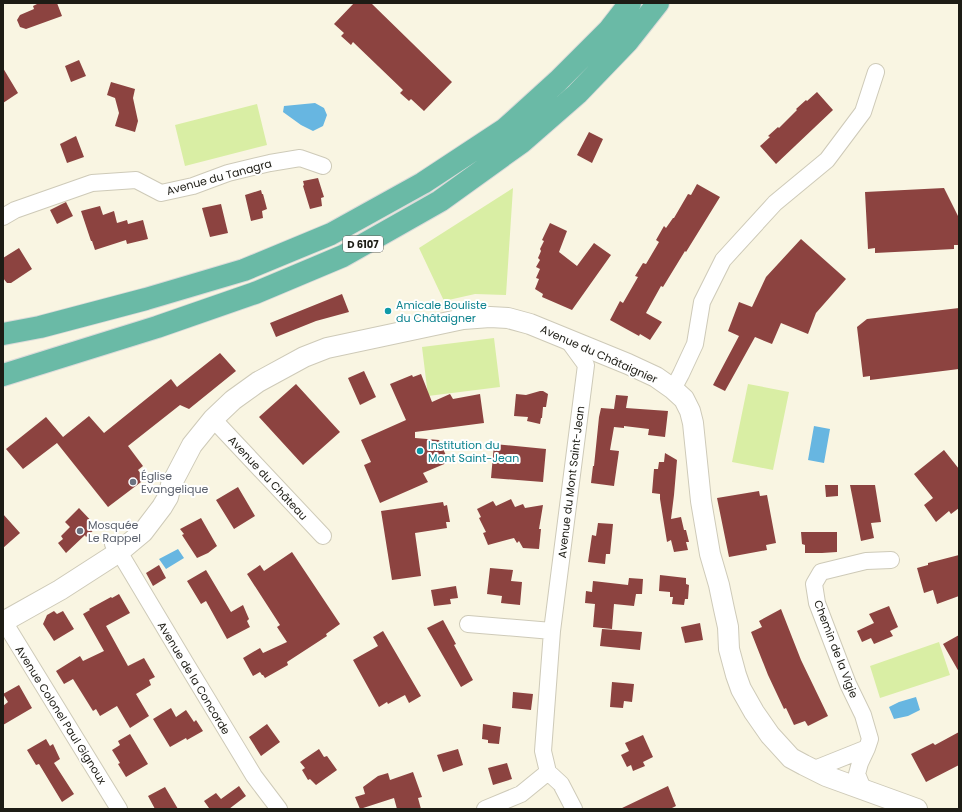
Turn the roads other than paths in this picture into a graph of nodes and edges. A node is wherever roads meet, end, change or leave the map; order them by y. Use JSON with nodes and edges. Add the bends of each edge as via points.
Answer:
{"nodes":[{"id":1,"x":630,"y":3,"type":"edge"},
{"id":2,"x":658,"y":3,"type":"edge"},
{"id":3,"x":876,"y":72,"type":"dead end"},
{"id":4,"x":323,"y":166,"type":"dead end"},
{"id":5,"x":3,"y":217,"type":"edge"},
{"id":6,"x":40,"y":327,"type":"junction"},
{"id":7,"x":3,"y":334,"type":"edge"},
{"id":8,"x":567,"y":339,"type":"junction"},
{"id":9,"x":3,"y":343,"type":"edge"},
{"id":10,"x":3,"y":375,"type":"edge"},
{"id":11,"x":673,"y":389,"type":"junction"},
{"id":12,"x":213,"y":419,"type":"junction"},
{"id":13,"x":323,"y":536,"type":"dead end"},
{"id":14,"x":116,"y":548,"type":"junction"},
{"id":15,"x":891,"y":560,"type":"dead end"},
{"id":16,"x":3,"y":618,"type":"edge"},
{"id":17,"x":468,"y":624,"type":"dead end"},
{"id":18,"x":552,"y":631,"type":"junction"},
{"id":19,"x":867,"y":748,"type":"junction"},
{"id":20,"x":812,"y":770,"type":"junction"},
{"id":21,"x":548,"y":772,"type":"junction"},
{"id":22,"x":863,"y":789,"type":"junction"},
{"id":23,"x":119,"y":809,"type":"edge"},
{"id":24,"x":279,"y":809,"type":"edge"},
{"id":25,"x":485,"y":809,"type":"edge"},
{"id":26,"x":574,"y":809,"type":"edge"},
{"id":27,"x":917,"y":809,"type":"edge"}],
"edges":[{"from":1,"to":6,"type":"highway","number":"D 6107","via":[[609,30],[505,129],[424,183],[331,234],[244,270]]},
{"from":2,"to":10,"type":"highway","number":"D 6107","via":[[628,41],[577,94],[522,142],[433,205],[343,256],[255,293]]},
{"from":3,"to":11,"type":"street","via":[[863,112],[827,160],[775,203],[723,260],[702,302],[695,344]]},
{"from":4,"to":5,"type":"street","name":"Avenue du Tanagra","via":[[300,158],[228,173],[193,186],[161,193],[136,180],[92,183],[15,210]]},
{"from":6,"to":7,"type":"highway"},
{"from":6,"to":9,"type":"highway","number":"D 6107"},
{"from":8,"to":11,"type":"street","name":"Avenue du Châtaignier","via":[[656,377]]},
{"from":8,"to":12,"type":"street","name":"Avenue du Châtaignier","via":[[530,324],[508,318],[490,317],[463,319],[341,344],[304,357],[258,382]]},
{"from":8,"to":18,"type":"street","name":"Avenue du Mont Saint-Jean","via":[[586,365]]},
{"from":11,"to":20,"type":"street","name":"Avenue du Châtaignier","via":[[684,400],[694,423],[701,501],[710,554],[728,627],[729,649],[741,689],[770,735],[791,758]]},
{"from":12,"to":13,"type":"street","name":"Avenue du Château"},
{"from":12,"to":14,"type":"street","name":"Avenue du Châtaignier","via":[[192,445],[170,485]]},
{"from":14,"to":16,"type":"street","name":"Avenue du Châtaignier","via":[[81,570],[53,581]]},
{"from":14,"to":24,"type":"street","name":"Avenue de la Concorde","via":[[254,776]]},
{"from":15,"to":19,"type":"street","name":"Chemin de la Vigie","via":[[866,561],[821,572],[814,584],[825,626],[863,715],[870,739]]},
{"from":16,"to":23,"type":"street","name":"Avenue Colonel Paul Gignoux"},
{"from":17,"to":18,"type":"street"},
{"from":18,"to":21,"type":"street","name":"Avenue du Mont Saint-Jean","via":[[543,751]]},
{"from":19,"to":20,"type":"street"},
{"from":19,"to":22,"type":"street","name":"Chemin de la Vigie","via":[[857,774]]},
{"from":20,"to":22,"type":"street","name":"Avenue du Châtaignier"},
{"from":21,"to":25,"type":"street","via":[[521,794]]},
{"from":21,"to":26,"type":"street","via":[[561,784]]},
{"from":22,"to":27,"type":"street","name":"Avenue du Châtaignier"}]}
